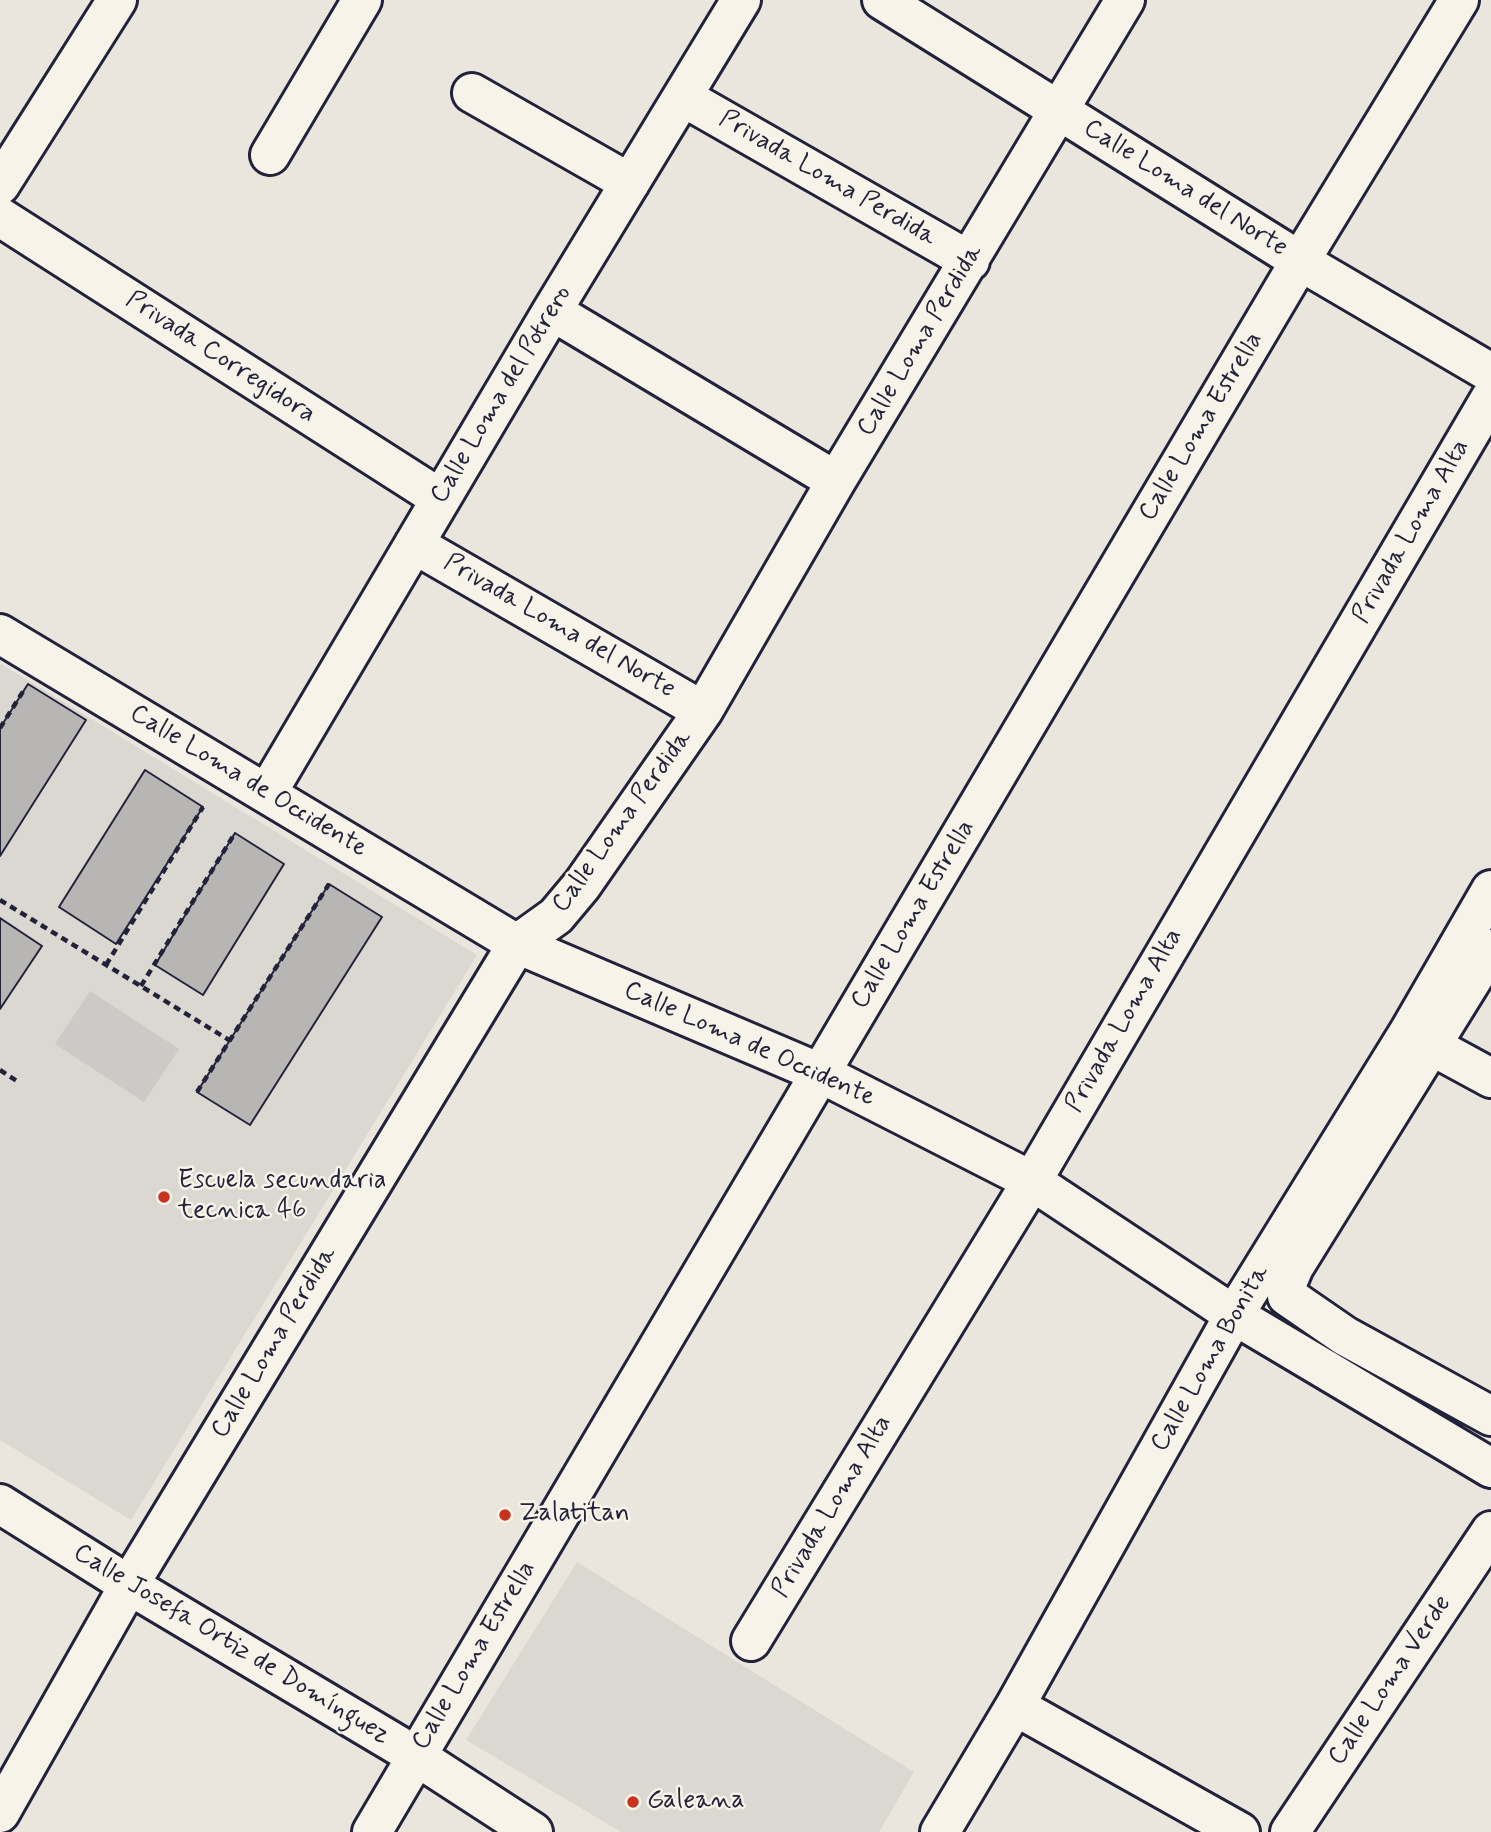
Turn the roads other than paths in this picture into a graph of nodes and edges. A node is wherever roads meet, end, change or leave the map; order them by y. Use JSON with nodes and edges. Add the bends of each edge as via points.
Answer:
{"nodes":[{"id":1,"x":117,"y":0,"type":"edge"},
{"id":2,"x":362,"y":0,"type":"edge"},
{"id":3,"x":741,"y":0,"type":"edge"},
{"id":4,"x":882,"y":0,"type":"edge"},
{"id":5,"x":1125,"y":0,"type":"edge"},
{"id":6,"x":1459,"y":0,"type":"edge"},
{"id":7,"x":472,"y":93,"type":"dead end"},
{"id":8,"x":683,"y":97,"type":"junction"},
{"id":9,"x":1059,"y":111,"type":"junction"},
{"id":10,"x":270,"y":155,"type":"dead end"},
{"id":11,"x":630,"y":183,"type":"junction"},
{"id":12,"x":0,"y":185,"type":"edge"},
{"id":13,"x":0,"y":217,"type":"edge"},
{"id":14,"x":970,"y":261,"type":"junction"},
{"id":15,"x":1300,"y":261,"type":"junction"},
{"id":16,"x":552,"y":311,"type":"junction"},
{"id":17,"x":1491,"y":373,"type":"edge"},
{"id":18,"x":1491,"y":397,"type":"edge"},
{"id":19,"x":836,"y":481,"type":"junction"},
{"id":20,"x":441,"y":499,"type":"junction"},
{"id":21,"x":414,"y":544,"type":"junction"},
{"id":22,"x":0,"y":634,"type":"edge"},
{"id":23,"x":704,"y":711,"type":"junction"},
{"id":24,"x":267,"y":793,"type":"junction"},
{"id":25,"x":1491,"y":890,"type":"edge"},
{"id":26,"x":517,"y":944,"type":"junction"},
{"id":27,"x":1491,"y":948,"type":"edge"},
{"id":28,"x":1432,"y":1046,"type":"junction"},
{"id":29,"x":820,"y":1073,"type":"junction"},
{"id":30,"x":1491,"y":1078,"type":"edge"},
{"id":31,"x":1032,"y":1181,"type":"junction"},
{"id":32,"x":1234,"y":1315,"type":"junction"},
{"id":33,"x":1491,"y":1416,"type":"edge"},
{"id":34,"x":1491,"y":1468,"type":"edge"},
{"id":35,"x":0,"y":1504,"type":"edge"},
{"id":36,"x":1491,"y":1531,"type":"edge"},
{"id":37,"x":129,"y":1585,"type":"junction"},
{"id":38,"x":751,"y":1641,"type":"dead end"},
{"id":39,"x":1014,"y":1706,"type":"junction"},
{"id":40,"x":416,"y":1756,"type":"junction"},
{"id":41,"x":0,"y":1813,"type":"edge"},
{"id":42,"x":372,"y":1832,"type":"edge"},
{"id":43,"x":533,"y":1832,"type":"edge"},
{"id":44,"x":940,"y":1832,"type":"edge"},
{"id":45,"x":1240,"y":1832,"type":"edge"},
{"id":46,"x":1290,"y":1832,"type":"edge"}],
"edges":[{"from":1,"to":12,"type":"street"},
{"from":2,"to":10,"type":"street"},
{"from":3,"to":8,"type":"street","name":"Calle Loma del Potrero"},
{"from":4,"to":9,"type":"street","name":"Calle Loma del Norte"},
{"from":5,"to":9,"type":"street","name":"Calle Loma Perdida"},
{"from":6,"to":15,"type":"street","name":"Calle Loma Estrella"},
{"from":7,"to":11,"type":"street"},
{"from":8,"to":11,"type":"street","name":"Calle Loma del Potrero"},
{"from":8,"to":14,"type":"street","name":"Privada Loma Perdida"},
{"from":9,"to":14,"type":"street","name":"Calle Loma Perdida"},
{"from":9,"to":15,"type":"street","name":"Calle Loma del Norte"},
{"from":11,"to":16,"type":"street","name":"Calle Loma del Potrero"},
{"from":13,"to":20,"type":"street","name":"Privada Corregidora"},
{"from":14,"to":19,"type":"street","name":"Calle Loma Perdida"},
{"from":15,"to":17,"type":"street","name":"Calle Loma del Norte"},
{"from":15,"to":29,"type":"street","name":"Calle Loma Estrella"},
{"from":16,"to":19,"type":"street"},
{"from":16,"to":20,"type":"street","name":"Calle Loma del Potrero"},
{"from":18,"to":31,"type":"street","name":"Privada Loma Alta"},
{"from":19,"to":23,"type":"street","name":"Calle Loma Perdida"},
{"from":20,"to":21,"type":"street","name":"Calle Loma del Potrero"},
{"from":21,"to":23,"type":"street","name":"Privada Loma del Norte"},
{"from":21,"to":24,"type":"street","name":"Calle Loma del Potrero"},
{"from":22,"to":24,"type":"street","name":"Calle Loma de Occidente"},
{"from":23,"to":26,"type":"street","name":"Calle Loma Perdida","via":[[582,885],[556,916]]},
{"from":24,"to":26,"type":"street","name":"Calle Loma de Occidente"},
{"from":25,"to":32,"type":"street","name":"Calle Loma Bonita"},
{"from":26,"to":29,"type":"street","name":"Calle Loma de Occidente"},
{"from":26,"to":37,"type":"street","name":"Calle Loma Perdida"},
{"from":27,"to":28,"type":"street"},
{"from":28,"to":30,"type":"street"},
{"from":28,"to":33,"type":"street","via":[[1294,1267],[1287,1296],[1345,1336]]},
{"from":29,"to":31,"type":"street","name":"Calle Loma de Occidente"},
{"from":29,"to":40,"type":"street","name":"Calle Loma Estrella"},
{"from":31,"to":32,"type":"street","name":"Calle Loma de Occidente"},
{"from":31,"to":38,"type":"street","name":"Privada Loma Alta"},
{"from":32,"to":34,"type":"street","name":"Calle Loma de Occidente"},
{"from":32,"to":39,"type":"street","name":"Calle Loma Bonita"},
{"from":35,"to":37,"type":"street","name":"Calle Josefa Ortiz de Domínguez"},
{"from":36,"to":46,"type":"street","name":"Calle Loma Verde"},
{"from":37,"to":40,"type":"street","name":"Calle Josefa Ortiz de Domínguez"},
{"from":37,"to":41,"type":"street","name":"Calle Loma Perdida"},
{"from":39,"to":44,"type":"street","name":"Calle Loma Bonita"},
{"from":39,"to":45,"type":"street"},
{"from":40,"to":42,"type":"street","name":"Calle Loma Estrella"},
{"from":40,"to":43,"type":"street","name":"Calle Josefa Ortiz de Domínguez"}]}
